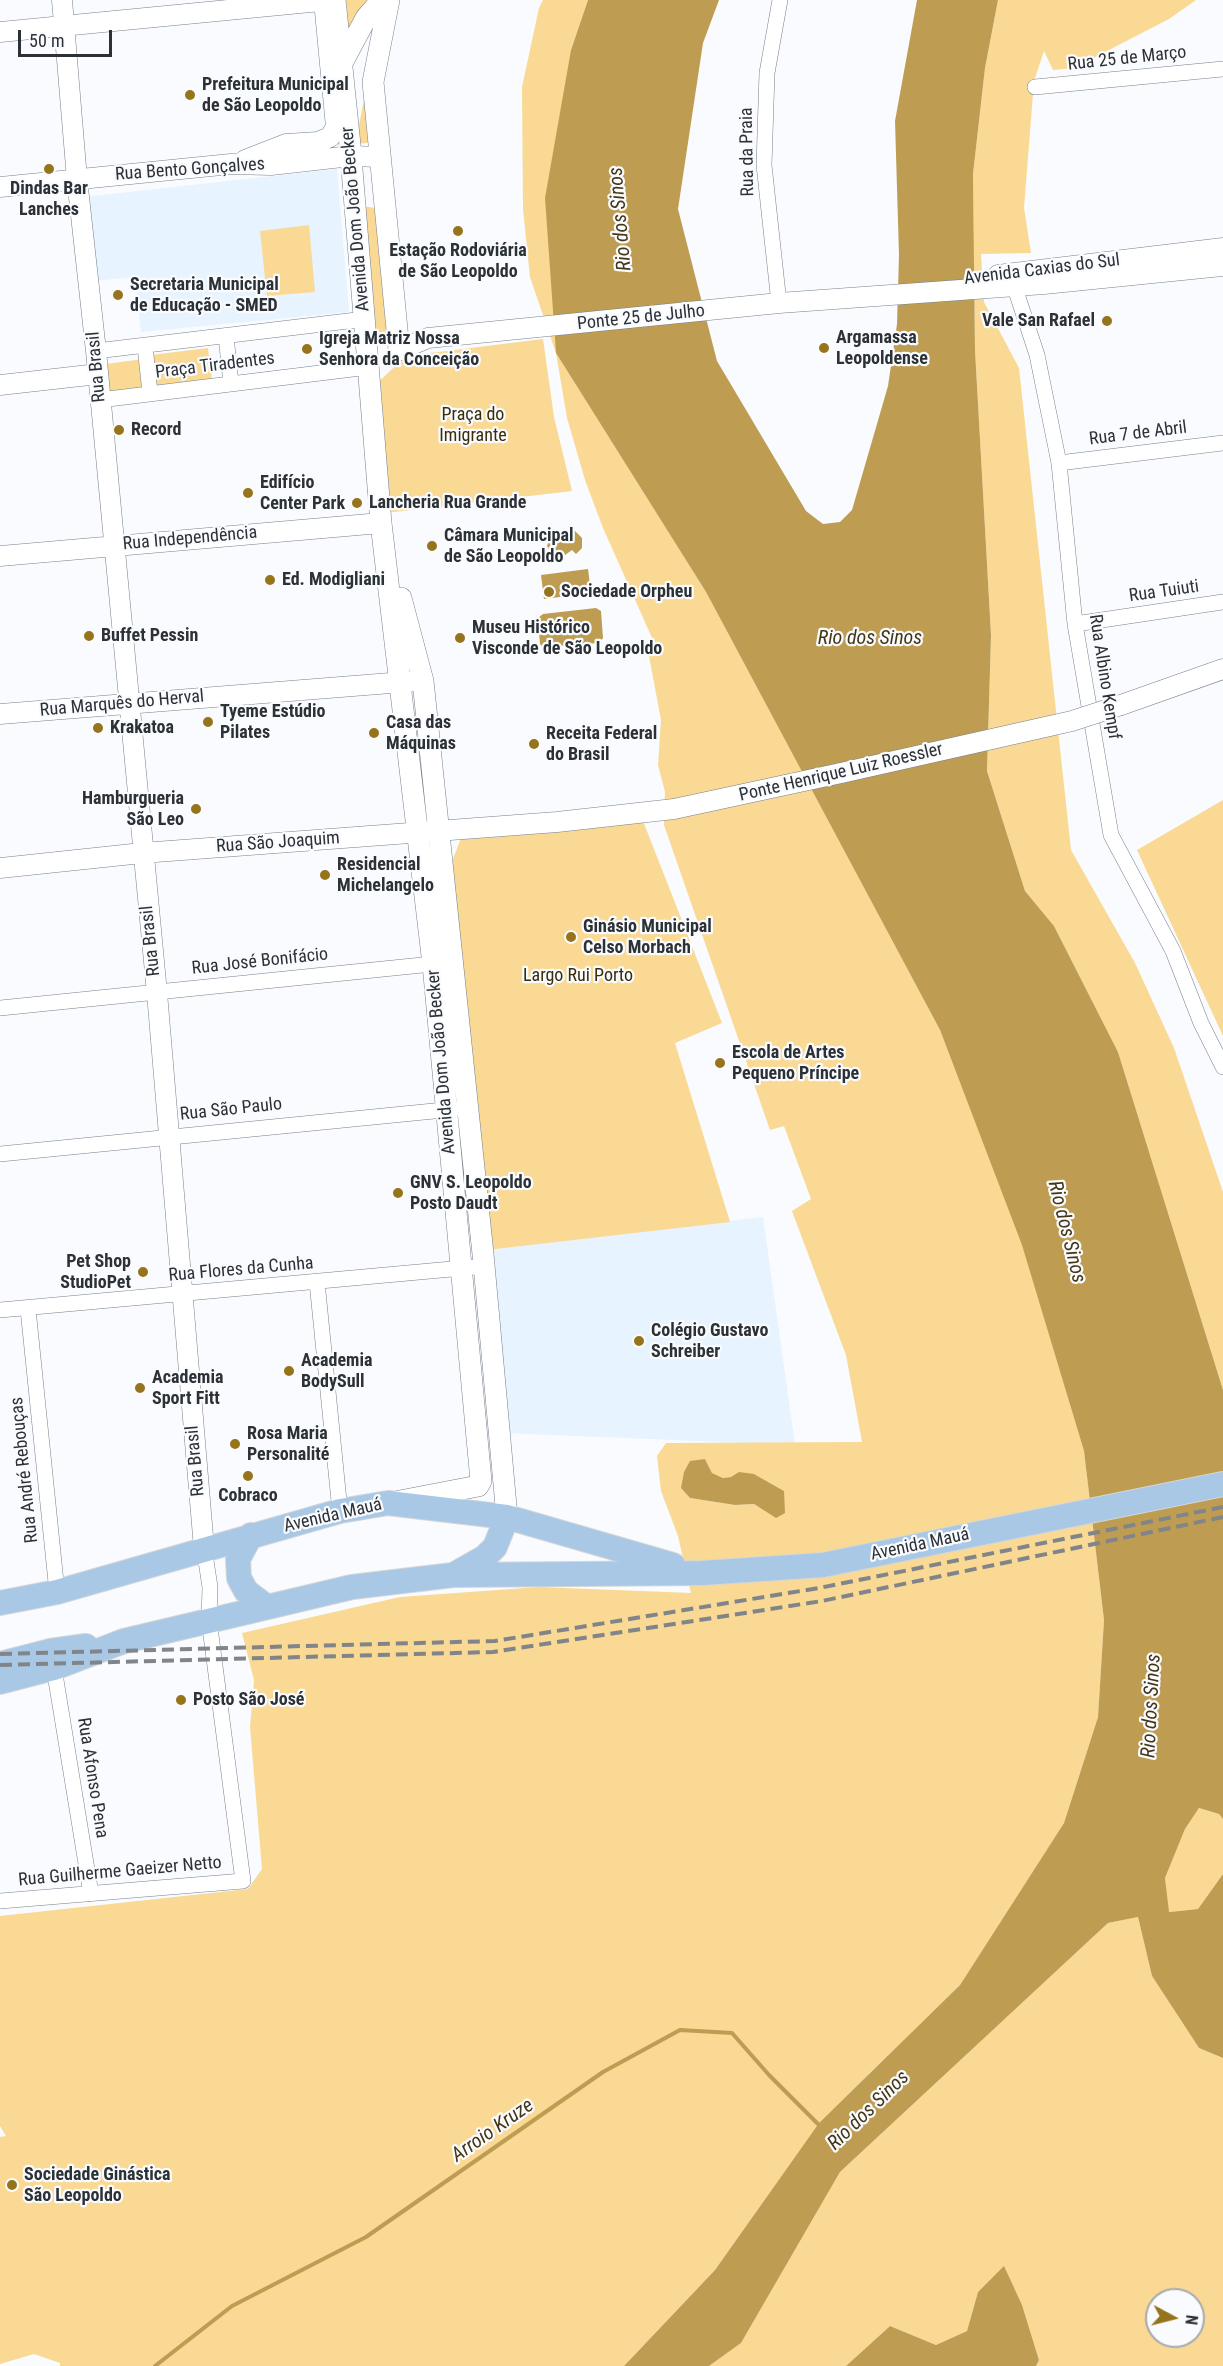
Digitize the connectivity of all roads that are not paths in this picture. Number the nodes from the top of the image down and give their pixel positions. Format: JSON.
{"nodes":[{"id":1,"x":62,"y":0,"type":"edge"},
{"id":2,"x":333,"y":0,"type":"edge"},
{"id":3,"x":400,"y":0,"type":"edge"},
{"id":4,"x":780,"y":0,"type":"edge"},
{"id":5,"x":324,"y":1,"type":"edge"},
{"id":6,"x":382,"y":1,"type":"edge"},
{"id":7,"x":302,"y":3,"type":"junction"},
{"id":8,"x":65,"y":26,"type":"junction"},
{"id":9,"x":327,"y":28,"type":"junction"},
{"id":10,"x":0,"y":32,"type":"edge"},
{"id":11,"x":341,"y":63,"type":"junction"},
{"id":12,"x":1223,"y":69,"type":"edge"},
{"id":13,"x":375,"y":71,"type":"junction"},
{"id":14,"x":1035,"y":87,"type":"dead end"},
{"id":15,"x":332,"y":92,"type":"junction"},
{"id":16,"x":348,"y":130,"type":"junction"},
{"id":17,"x":351,"y":156,"type":"junction"},
{"id":18,"x":380,"y":157,"type":"junction"},
{"id":19,"x":231,"y":164,"type":"junction"},
{"id":20,"x":77,"y":179,"type":"junction"},
{"id":21,"x":382,"y":182,"type":"junction"},
{"id":22,"x":0,"y":187,"type":"edge"},
{"id":23,"x":354,"y":190,"type":"junction"},
{"id":24,"x":1223,"y":248,"type":"edge"},
{"id":25,"x":1223,"y":266,"type":"edge"},
{"id":26,"x":1012,"y":280,"type":"junction"},
{"id":27,"x":779,"y":303,"type":"junction"},
{"id":28,"x":751,"y":306,"type":"joint"},
{"id":29,"x":365,"y":319,"type":"junction"},
{"id":30,"x":396,"y":321,"type":"junction"},
{"id":31,"x":226,"y":336,"type":"junction"},
{"id":32,"x":428,"y":338,"type":"junction"},
{"id":33,"x":144,"y":346,"type":"junction"},
{"id":34,"x":399,"y":350,"type":"junction"},
{"id":35,"x":96,"y":351,"type":"junction"},
{"id":36,"x":369,"y":367,"type":"junction"},
{"id":37,"x":98,"y":374,"type":"junction"},
{"id":38,"x":231,"y":384,"type":"junction"},
{"id":39,"x":0,"y":385,"type":"edge"},
{"id":40,"x":150,"y":393,"type":"junction"},
{"id":41,"x":100,"y":400,"type":"junction"},
{"id":42,"x":1223,"y":443,"type":"edge"},
{"id":43,"x":1059,"y":463,"type":"junction"},
{"id":44,"x":381,"y":523,"type":"junction"},
{"id":45,"x":114,"y":546,"type":"junction"},
{"id":46,"x":384,"y":546,"type":"junction"},
{"id":47,"x":0,"y":556,"type":"edge"},
{"id":48,"x":1223,"y":602,"type":"edge"},
{"id":49,"x":1075,"y":624,"type":"junction"},
{"id":50,"x":1223,"y":669,"type":"edge"},
{"id":51,"x":423,"y":681,"type":"junction"},
{"id":52,"x":400,"y":683,"type":"junction"},
{"id":53,"x":129,"y":704,"type":"junction"},
{"id":54,"x":0,"y":714,"type":"edge"},
{"id":55,"x":557,"y":822,"type":"joint"},
{"id":56,"x":428,"y":832,"type":"junction"},
{"id":57,"x":142,"y":853,"type":"junction"},
{"id":58,"x":0,"y":868,"type":"edge"},
{"id":59,"x":443,"y":963,"type":"junction"},
{"id":60,"x":157,"y":993,"type":"junction"},
{"id":61,"x":0,"y":1008,"type":"edge"},
{"id":62,"x":1223,"y":1067,"type":"edge"},
{"id":63,"x":456,"y":1108,"type":"junction"},
{"id":64,"x":169,"y":1136,"type":"junction"},
{"id":65,"x":0,"y":1154,"type":"edge"},
{"id":66,"x":484,"y":1266,"type":"junction"},
{"id":67,"x":461,"y":1268,"type":"junction"},
{"id":68,"x":317,"y":1282,"type":"junction"},
{"id":69,"x":182,"y":1295,"type":"junction"},
{"id":70,"x":28,"y":1309,"type":"junction"},
{"id":71,"x":0,"y":1310,"type":"edge"},
{"id":72,"x":1223,"y":1484,"type":"edge"},
{"id":73,"x":388,"y":1503,"type":"junction"},
{"id":74,"x":340,"y":1511,"type":"junction"},
{"id":75,"x":507,"y":1517,"type":"junction"},
{"id":76,"x":251,"y":1536,"type":"junction"},
{"id":77,"x":204,"y":1548,"type":"junction"},
{"id":78,"x":702,"y":1573,"type":"junction"},
{"id":79,"x":453,"y":1575,"type":"junction"},
{"id":80,"x":57,"y":1592,"type":"junction"},
{"id":81,"x":0,"y":1603,"type":"edge"},
{"id":82,"x":267,"y":1607,"type":"junction"},
{"id":83,"x":209,"y":1620,"type":"junction"},
{"id":84,"x":124,"y":1641,"type":"junction"},
{"id":85,"x":0,"y":1664,"type":"edge"},
{"id":86,"x":54,"y":1668,"type":"junction"},
{"id":87,"x":0,"y":1682,"type":"edge"},
{"id":88,"x":243,"y":1881,"type":"joint"},
{"id":89,"x":91,"y":1894,"type":"junction"},
{"id":90,"x":0,"y":1901,"type":"edge"}],
"edges":[{"from":1,"to":8,"type":"street","name":"Rua Brasil"},
{"from":2,"to":5,"type":"street"},
{"from":2,"to":11,"type":"main road","name":"Avenida Dom João Becker"},
{"from":3,"to":13,"type":"main road"},
{"from":4,"to":27,"type":"street","name":"Rua da Praia"},
{"from":5,"to":7,"type":"street"},
{"from":5,"to":9,"type":"street"},
{"from":6,"to":11,"type":"main road"},
{"from":6,"to":13,"type":"main road"},
{"from":6,"to":16,"type":"main road"},
{"from":7,"to":8,"type":"street"},
{"from":7,"to":9,"type":"street"},
{"from":8,"to":10,"type":"street"},
{"from":8,"to":20,"type":"street","name":"Rua Brasil"},
{"from":9,"to":15,"type":"street"},
{"from":11,"to":15,"type":"main road"},
{"from":11,"to":16,"type":"main road","name":"Avenida Dom João Becker"},
{"from":12,"to":14,"type":"street","name":"Rua 25 de Março"},
{"from":13,"to":18,"type":"main road","name":"Avenida Dom João Becker"},
{"from":15,"to":19,"type":"street"},
{"from":16,"to":17,"type":"main road","name":"Avenida Dom João Becker"},
{"from":17,"to":18,"type":"street","name":"Rua Bento Gonçalves"},
{"from":17,"to":19,"type":"street","name":"Rua Bento Gonçalves"},
{"from":17,"to":23,"type":"main road","name":"Avenida Dom João Becker"},
{"from":18,"to":21,"type":"main road","name":"Avenida Dom João Becker"},
{"from":19,"to":20,"type":"street","name":"Rua Bento Gonçalves"},
{"from":20,"to":22,"type":"street","name":"Rua Bento Gonçalves"},
{"from":20,"to":35,"type":"street","name":"Rua Brasil"},
{"from":21,"to":23,"type":"main road"},
{"from":21,"to":30,"type":"main road","name":"Avenida Dom João Becker"},
{"from":23,"to":29,"type":"main road","name":"Avenida Dom João Becker"},
{"from":24,"to":26,"type":"street","name":"Avenida Caxias do Sul"},
{"from":25,"to":26,"type":"street","name":"Avenida Caxias do Sul"},
{"from":26,"to":27,"type":"street","name":"Avenida Caxias do Sul"},
{"from":26,"to":43,"type":"street","name":"Rua Albino Kempf"},
{"from":27,"to":28,"type":"street","name":"Avenida Caxias do Sul"},
{"from":28,"to":32,"type":"street","name":"Ponte 25 de Julho"},
{"from":29,"to":31,"type":"street","name":"Praça Tiradentes"},
{"from":29,"to":34,"type":"main road"},
{"from":29,"to":36,"type":"main road","name":"Avenida Dom João Becker"},
{"from":30,"to":32,"type":"street"},
{"from":30,"to":34,"type":"main road","name":"Avenida Dom João Becker"},
{"from":31,"to":33,"type":"street","name":"Praça Tiradentes"},
{"from":31,"to":38,"type":"street"},
{"from":32,"to":34,"type":"street","name":"Ponte 25 de Julho"},
{"from":33,"to":35,"type":"street","name":"Praça Tiradentes"},
{"from":33,"to":40,"type":"street"},
{"from":34,"to":36,"type":"main road"},
{"from":35,"to":37,"type":"street","name":"Rua Brasil"},
{"from":36,"to":38,"type":"street","name":"Praça Tiradentes"},
{"from":36,"to":44,"type":"main road","name":"Avenida Dom João Becker"},
{"from":37,"to":39,"type":"street"},
{"from":37,"to":41,"type":"street","name":"Rua Brasil"},
{"from":38,"to":40,"type":"street","name":"Praça Tiradentes"},
{"from":40,"to":41,"type":"street","name":"Praça Tiradentes"},
{"from":41,"to":45,"type":"street","name":"Rua Brasil"},
{"from":42,"to":43,"type":"street","name":"Rua 7 de Abril"},
{"from":43,"to":49,"type":"street","name":"Rua Albino Kempf"},
{"from":44,"to":45,"type":"street","name":"Rua Independência"},
{"from":44,"to":46,"type":"main road","name":"Avenida Dom João Becker"},
{"from":45,"to":47,"type":"street","name":"Rua Independência"},
{"from":45,"to":53,"type":"street","name":"Rua Brasil"},
{"from":46,"to":51,"type":"main road","name":"Avenida Dom João Becker"},
{"from":46,"to":52,"type":"main road","name":"Avenida Dom João Becker"},
{"from":48,"to":49,"type":"street","name":"Rua Tuiuti"},
{"from":49,"to":62,"type":"street","name":"Rua Albino Kempf"},
{"from":50,"to":55,"type":"street","name":"Ponte Henrique Luiz Roessler","bridge":true},
{"from":51,"to":52,"type":"street","name":"Rua Marquês do Herval"},
{"from":51,"to":56,"type":"main road","name":"Avenida Dom João Becker"},
{"from":52,"to":53,"type":"street","name":"Rua Marquês do Herval"},
{"from":52,"to":56,"type":"main road","name":"Avenida Dom João Becker"},
{"from":53,"to":54,"type":"street","name":"Rua Marquês do Herval"},
{"from":53,"to":57,"type":"street","name":"Rua Brasil"},
{"from":55,"to":56,"type":"street","name":"Rua São Joaquim"},
{"from":56,"to":57,"type":"street","name":"Rua São Joaquim"},
{"from":56,"to":59,"type":"main road","name":"Avenida Dom João Becker"},
{"from":57,"to":58,"type":"street","name":"Rua São Joaquim"},
{"from":57,"to":60,"type":"street","name":"Rua Brasil"},
{"from":59,"to":60,"type":"street","name":"Rua José Bonifácio"},
{"from":59,"to":63,"type":"main road","name":"Avenida Dom João Becker"},
{"from":60,"to":61,"type":"street","name":"Rua José Bonifácio"},
{"from":60,"to":64,"type":"street","name":"Rua Brasil"},
{"from":63,"to":64,"type":"street","name":"Rua São Paulo"},
{"from":63,"to":66,"type":"main road","name":"Avenida Dom João Becker"},
{"from":63,"to":67,"type":"main road","name":"Avenida Dom João Becker"},
{"from":64,"to":65,"type":"street","name":"Rua São Paulo"},
{"from":64,"to":69,"type":"street","name":"Rua Brasil"},
{"from":66,"to":67,"type":"street","name":"Rua Flores da Cunha"},
{"from":66,"to":75,"type":"main road","name":"Avenida Dom João Becker"},
{"from":67,"to":68,"type":"street","name":"Rua Flores da Cunha"},
{"from":67,"to":73,"type":"main road","name":"Avenida Dom João Becker"},
{"from":68,"to":69,"type":"street","name":"Rua Flores da Cunha"},
{"from":68,"to":74,"type":"street"},
{"from":69,"to":70,"type":"street","name":"Rua Flores da Cunha"},
{"from":69,"to":77,"type":"street","name":"Rua Brasil"},
{"from":70,"to":71,"type":"street","name":"Rua Flores da Cunha"},
{"from":70,"to":80,"type":"street","name":"Rua André Rebouças"},
{"from":72,"to":78,"type":"main road","name":"Avenida Mauá"},
{"from":73,"to":74,"type":"main road","name":"Avenida Mauá"},
{"from":73,"to":75,"type":"main road","name":"Avenida Mauá"},
{"from":74,"to":76,"type":"main road","name":"Avenida Mauá"},
{"from":75,"to":78,"type":"main road","name":"Avenida Mauá"},
{"from":75,"to":79,"type":"main road"},
{"from":76,"to":77,"type":"main road","name":"Avenida Mauá"},
{"from":76,"to":82,"type":"main road"},
{"from":77,"to":80,"type":"main road","name":"Avenida Mauá"},
{"from":77,"to":83,"type":"street","name":"Rua Brasil"},
{"from":78,"to":79,"type":"main road","name":"Avenida Mauá"},
{"from":79,"to":82,"type":"main road","name":"Avenida Mauá"},
{"from":80,"to":81,"type":"main road","name":"Avenida Mauá"},
{"from":82,"to":83,"type":"main road","name":"Avenida Mauá"},
{"from":83,"to":84,"type":"main road","name":"Avenida Mauá"},
{"from":83,"to":88,"type":"street","name":"Rua Brasil"},
{"from":84,"to":85,"type":"main road","name":"Avenida Mauá"},
{"from":84,"to":86,"type":"main road","name":"Avenida Mauá"},
{"from":86,"to":87,"type":"main road","name":"Avenida Mauá"},
{"from":86,"to":89,"type":"street","name":"Rua Afonso Pena"},
{"from":88,"to":89,"type":"street","name":"Rua Guilherme Gaeizer Netto"},
{"from":89,"to":90,"type":"street","name":"Rua Guilherme Gaeizer Netto"}]}
